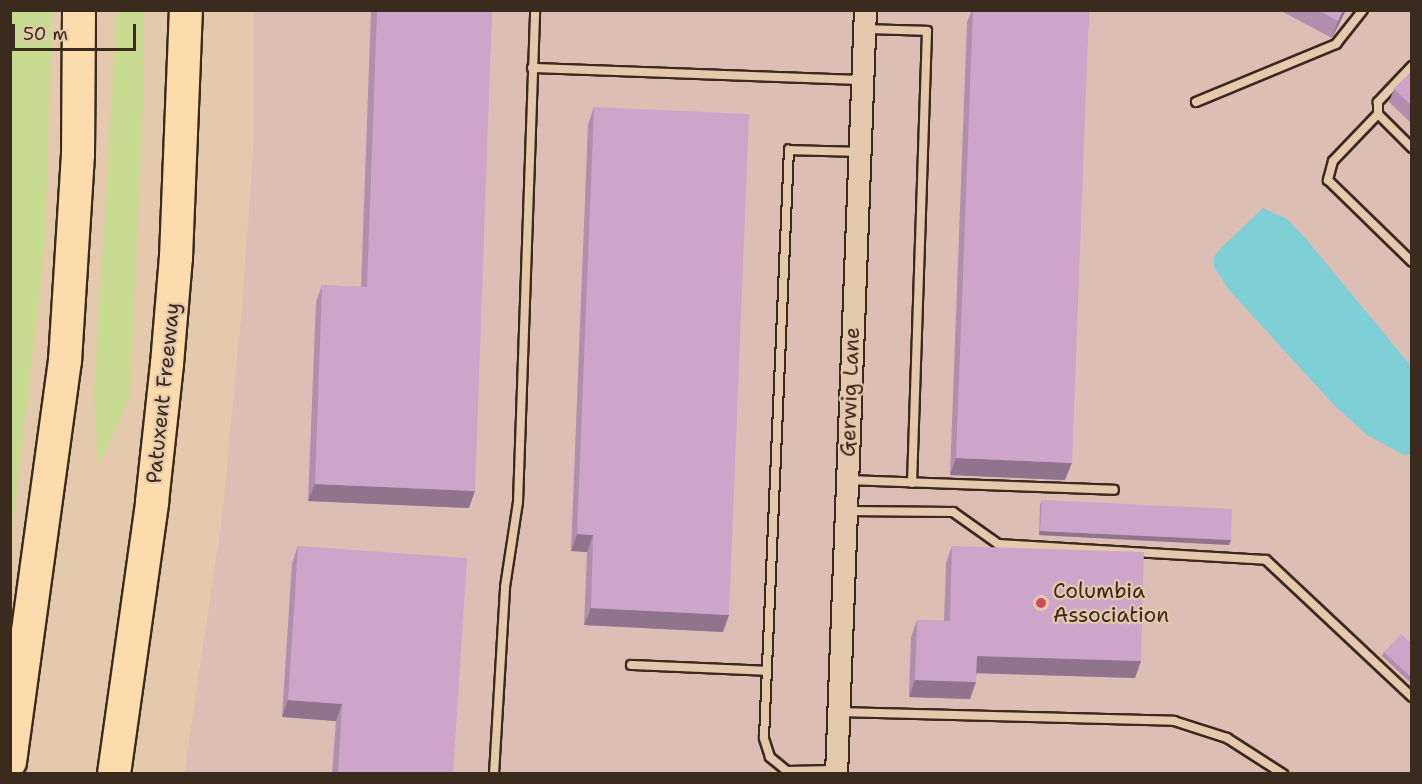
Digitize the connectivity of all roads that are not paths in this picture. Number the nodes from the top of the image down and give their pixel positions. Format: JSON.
{"nodes":[{"id":1,"x":79,"y":10,"type":"edge"},
{"id":2,"x":186,"y":10,"type":"edge"},
{"id":3,"x":535,"y":10,"type":"edge"},
{"id":4,"x":1363,"y":10,"type":"edge"},
{"id":5,"x":865,"y":20,"type":"edge"},
{"id":6,"x":1412,"y":66,"type":"edge"},
{"id":7,"x":532,"y":68,"type":"junction"},
{"id":8,"x":862,"y":80,"type":"junction"},
{"id":9,"x":1196,"y":102,"type":"dead end"},
{"id":10,"x":1378,"y":114,"type":"junction"},
{"id":11,"x":1412,"y":148,"type":"edge"},
{"id":12,"x":859,"y":152,"type":"junction"},
{"id":13,"x":1412,"y":262,"type":"edge"},
{"id":14,"x":847,"y":480,"type":"junction"},
{"id":15,"x":912,"y":483,"type":"junction"},
{"id":16,"x":1114,"y":490,"type":"dead end"},
{"id":17,"x":846,"y":511,"type":"junction"},
{"id":18,"x":631,"y":665,"type":"dead end"},
{"id":19,"x":767,"y":671,"type":"junction"},
{"id":20,"x":1412,"y":697,"type":"edge"},
{"id":21,"x":838,"y":712,"type":"junction"},
{"id":22,"x":10,"y":762,"type":"edge"},
{"id":23,"x":836,"y":772,"type":"edge"},
{"id":24,"x":114,"y":774,"type":"edge"},
{"id":25,"x":494,"y":774,"type":"edge"},
{"id":26,"x":1283,"y":774,"type":"edge"}],
"edges":[{"from":1,"to":22,"type":"highway"},
{"from":2,"to":24,"type":"highway","name":"Patuxent Freeway"},
{"from":3,"to":7,"type":"lane"},
{"from":4,"to":9,"type":"lane"},
{"from":5,"to":8,"type":"street","name":"Gerwig Lane"},
{"from":5,"to":15,"type":"lane"},
{"from":6,"to":10,"type":"lane"},
{"from":7,"to":8,"type":"lane"},
{"from":7,"to":25,"type":"lane"},
{"from":8,"to":12,"type":"street","name":"Gerwig Lane"},
{"from":10,"to":11,"type":"lane"},
{"from":10,"to":13,"type":"lane"},
{"from":12,"to":14,"type":"street","name":"Gerwig Lane"},
{"from":12,"to":19,"type":"lane"},
{"from":14,"to":15,"type":"lane"},
{"from":14,"to":17,"type":"street","name":"Gerwig Lane"},
{"from":15,"to":16,"type":"lane"},
{"from":17,"to":20,"type":"lane"},
{"from":17,"to":21,"type":"street","name":"Gerwig Lane"},
{"from":18,"to":19,"type":"lane"},
{"from":19,"to":23,"type":"lane"},
{"from":21,"to":23,"type":"street","name":"Gerwig Lane"},
{"from":21,"to":26,"type":"lane"}]}
